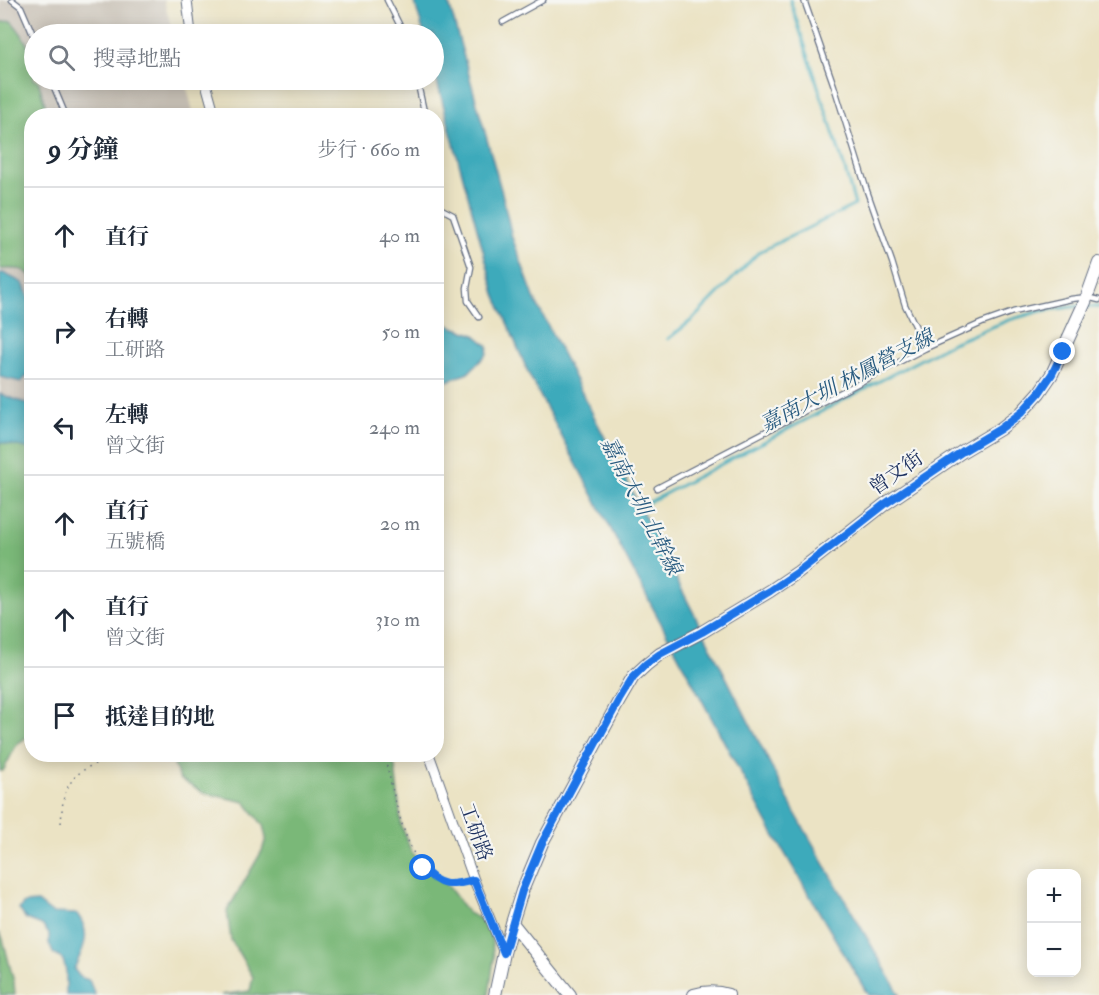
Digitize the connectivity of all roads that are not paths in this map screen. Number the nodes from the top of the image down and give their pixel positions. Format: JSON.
{"nodes":[{"id":1,"x":12,"y":0,"type":"edge"},
{"id":2,"x":188,"y":0,"type":"edge"},
{"id":3,"x":387,"y":0,"type":"edge"},
{"id":4,"x":543,"y":0,"type":"edge"},
{"id":5,"x":804,"y":0,"type":"edge"},
{"id":6,"x":503,"y":22,"type":"dead end"},
{"id":7,"x":29,"y":24,"type":"edge"},
{"id":8,"x":190,"y":24,"type":"edge"},
{"id":9,"x":399,"y":24,"type":"edge"},
{"id":10,"x":55,"y":90,"type":"edge"},
{"id":11,"x":208,"y":90,"type":"edge"},
{"id":12,"x":419,"y":90,"type":"edge"},
{"id":13,"x":63,"y":108,"type":"edge"},
{"id":14,"x":213,"y":108,"type":"edge"},
{"id":15,"x":423,"y":108,"type":"edge"},
{"id":16,"x":444,"y":210,"type":"edge"},
{"id":17,"x":1099,"y":263,"type":"edge"},
{"id":18,"x":1090,"y":299,"type":"edge"},
{"id":19,"x":478,"y":317,"type":"dead end"},
{"id":20,"x":926,"y":348,"type":"junction"},
{"id":21,"x":657,"y":488,"type":"dead end"},
{"id":22,"x":432,"y":762,"type":"edge"},
{"id":23,"x":512,"y":923,"type":"junction"},
{"id":24,"x":504,"y":953,"type":"junction"},
{"id":25,"x":495,"y":995,"type":"edge"},
{"id":26,"x":570,"y":995,"type":"edge"},
{"id":27,"x":694,"y":995,"type":"edge"},
{"id":28,"x":728,"y":995,"type":"edge"}],
"edges":[{"from":1,"to":7,"type":"lane"},
{"from":2,"to":8,"type":"street"},
{"from":3,"to":9,"type":"lane"},
{"from":4,"to":6,"type":"lane"},
{"from":5,"to":20,"type":"lane"},
{"from":10,"to":13,"type":"lane"},
{"from":11,"to":14,"type":"street"},
{"from":12,"to":15,"type":"lane"},
{"from":16,"to":19,"type":"lane"},
{"from":17,"to":18,"type":"main road"},
{"from":18,"to":20,"type":"lane"},
{"from":18,"to":23,"type":"main road","name":"曾文街"},
{"from":20,"to":21,"type":"lane"},
{"from":22,"to":24,"type":"street","name":"工研路"},
{"from":23,"to":24,"type":"main road"},
{"from":23,"to":26,"type":"main road"},
{"from":24,"to":25,"type":"main road"},
{"from":27,"to":28,"type":"main road"}]}
